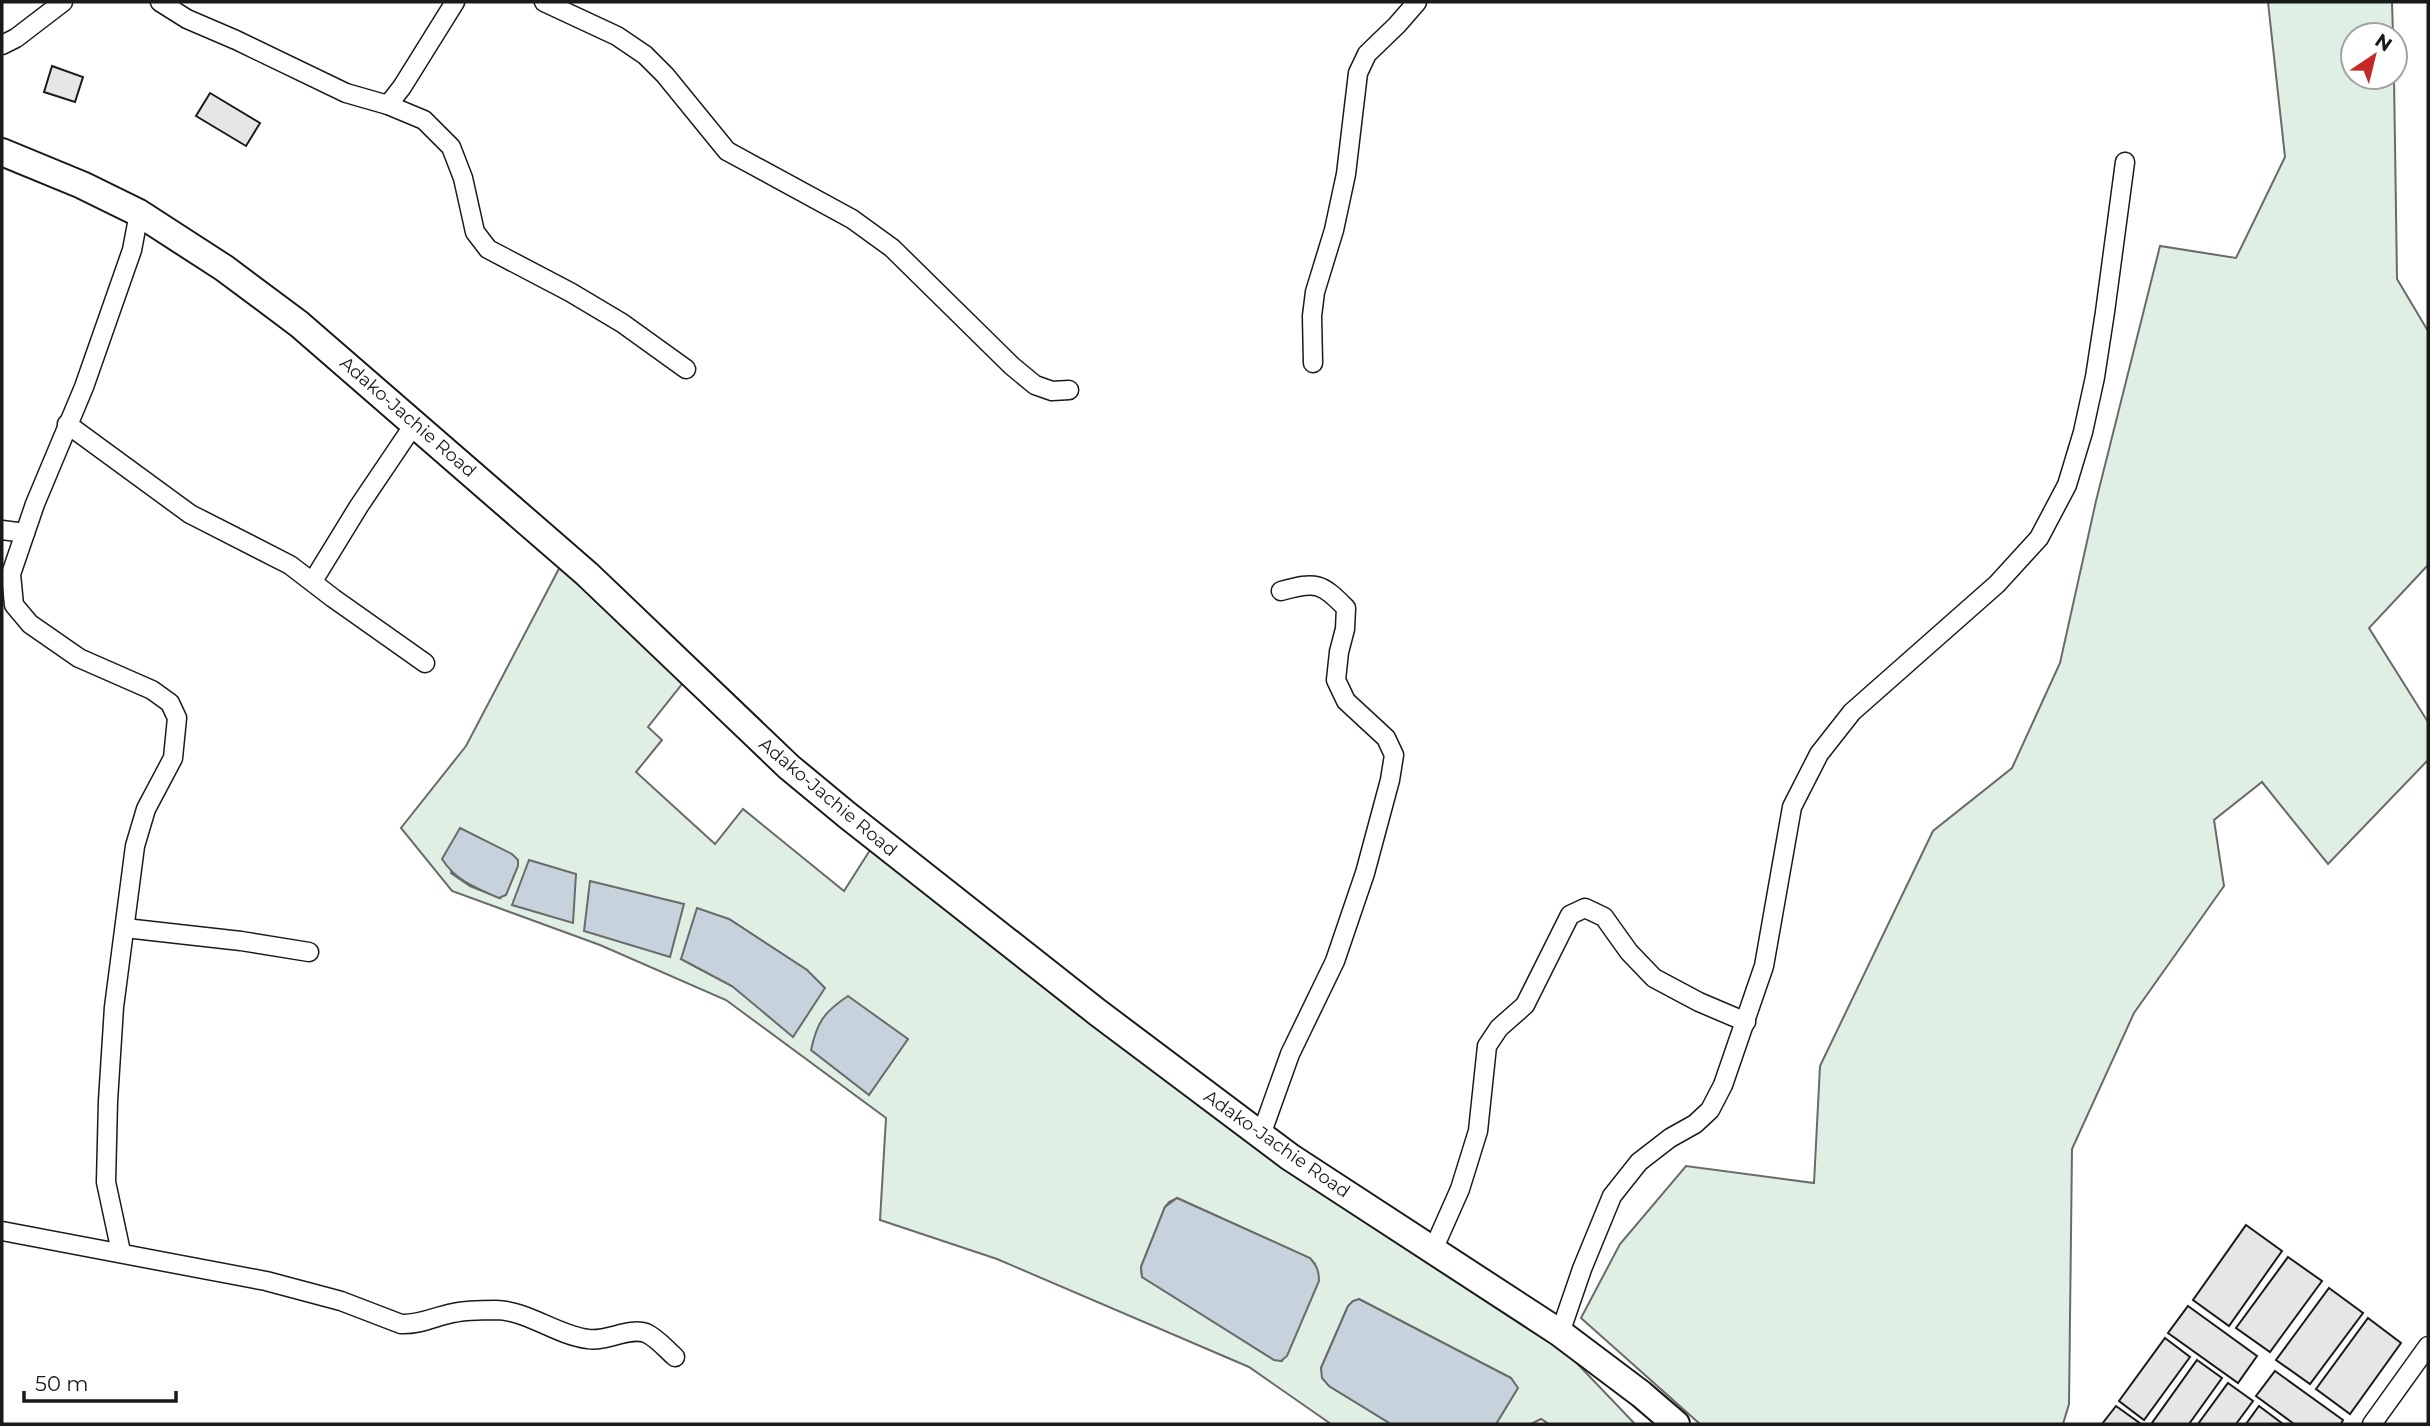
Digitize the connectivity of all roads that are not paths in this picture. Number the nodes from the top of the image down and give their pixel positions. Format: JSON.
{"nodes":[{"id":1,"x":63,"y":2,"type":"edge"},
{"id":2,"x":160,"y":2,"type":"edge"},
{"id":3,"x":455,"y":2,"type":"edge"},
{"id":4,"x":544,"y":2,"type":"edge"},
{"id":5,"x":1417,"y":2,"type":"edge"},
{"id":6,"x":2,"y":45,"type":"edge"},
{"id":7,"x":388,"y":105,"type":"junction"},
{"id":8,"x":2,"y":152,"type":"edge"},
{"id":9,"x":2125,"y":162,"type":"dead end"},
{"id":10,"x":139,"y":214,"type":"junction"},
{"id":11,"x":1313,"y":363,"type":"dead end"},
{"id":12,"x":686,"y":369,"type":"dead end"},
{"id":13,"x":1069,"y":390,"type":"dead end"},
{"id":14,"x":415,"y":423,"type":"junction"},
{"id":15,"x":67,"y":424,"type":"junction"},
{"id":16,"x":2,"y":530,"type":"edge"},
{"id":17,"x":25,"y":533,"type":"junction"},
{"id":18,"x":313,"y":581,"type":"junction"},
{"id":19,"x":1281,"y":591,"type":"dead end"},
{"id":20,"x":425,"y":663,"type":"dead end"},
{"id":21,"x":125,"y":928,"type":"junction"},
{"id":22,"x":309,"y":952,"type":"dead end"},
{"id":23,"x":1746,"y":1021,"type":"junction"},
{"id":24,"x":1261,"y":1135,"type":"junction"},
{"id":25,"x":2,"y":1231,"type":"edge"},
{"id":26,"x":1433,"y":1250,"type":"junction"},
{"id":27,"x":121,"y":1252,"type":"junction"},
{"id":28,"x":1560,"y":1334,"type":"junction"},
{"id":29,"x":2428,"y":1346,"type":"edge"},
{"id":30,"x":675,"y":1357,"type":"dead end"},
{"id":31,"x":1676,"y":1424,"type":"edge"},
{"id":32,"x":2372,"y":1424,"type":"edge"}],
"edges":[{"from":1,"to":6,"type":"street"},
{"from":2,"to":7,"type":"street"},
{"from":3,"to":7,"type":"street"},
{"from":4,"to":13,"type":"street"},
{"from":5,"to":11,"type":"street"},
{"from":7,"to":12,"type":"street"},
{"from":8,"to":10,"type":"street","name":"Adako-Jachie Road"},
{"from":9,"to":23,"type":"street"},
{"from":10,"to":14,"type":"street","name":"Adako-Jachie Road"},
{"from":10,"to":15,"type":"street"},
{"from":14,"to":18,"type":"street"},
{"from":14,"to":24,"type":"street","name":"Adako-Jachie Road"},
{"from":15,"to":17,"type":"street"},
{"from":15,"to":18,"type":"street"},
{"from":16,"to":17,"type":"street"},
{"from":17,"to":21,"type":"street"},
{"from":18,"to":20,"type":"street"},
{"from":19,"to":24,"type":"street"},
{"from":21,"to":22,"type":"street"},
{"from":21,"to":27,"type":"street"},
{"from":23,"to":26,"type":"street"},
{"from":23,"to":28,"type":"street"},
{"from":24,"to":26,"type":"street","name":"Adako-Jachie Road"},
{"from":25,"to":27,"type":"street"},
{"from":26,"to":28,"type":"street","name":"Adako-Jachie Road"},
{"from":27,"to":30,"type":"street"},
{"from":28,"to":31,"type":"street","name":"Adako-Jachie Road"},
{"from":29,"to":32,"type":"street"}]}
